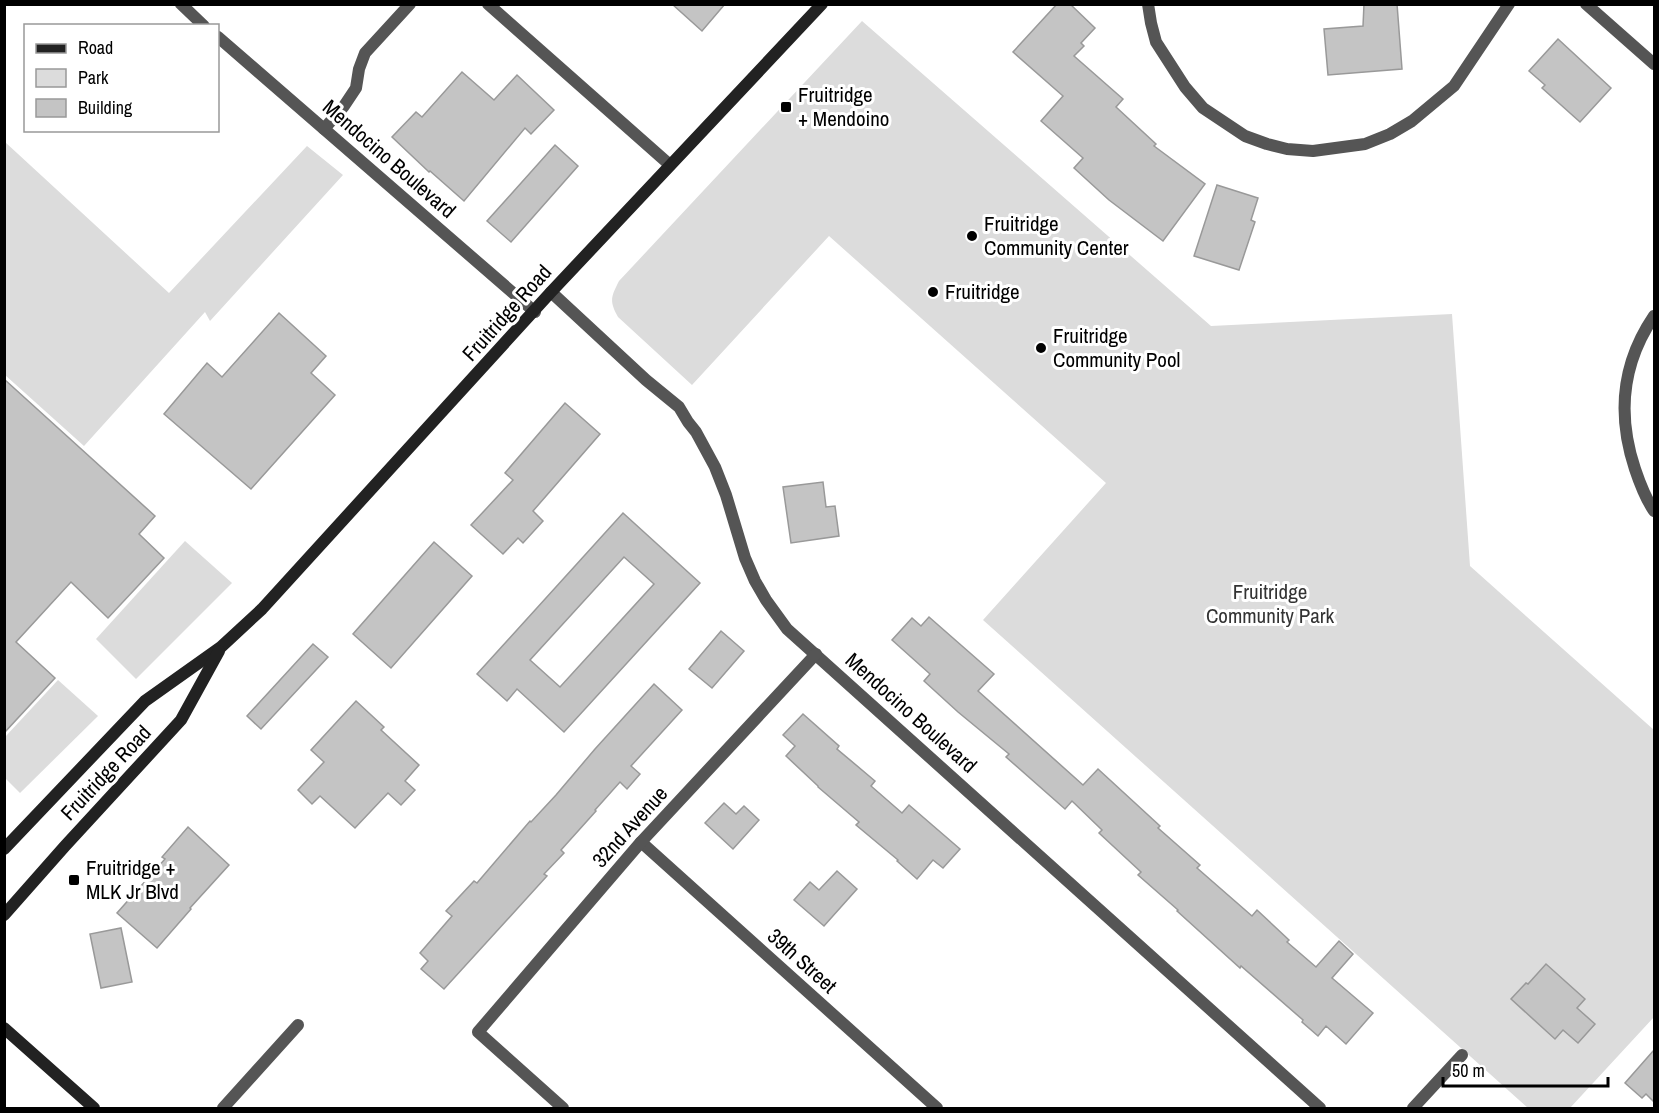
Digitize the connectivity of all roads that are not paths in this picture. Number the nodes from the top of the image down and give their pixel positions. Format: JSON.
{"nodes":[{"id":1,"x":181,"y":4,"type":"edge"},
{"id":2,"x":410,"y":4,"type":"edge"},
{"id":3,"x":488,"y":4,"type":"edge"},
{"id":4,"x":822,"y":4,"type":"edge"},
{"id":5,"x":1148,"y":4,"type":"edge"},
{"id":6,"x":1509,"y":4,"type":"edge"},
{"id":7,"x":1586,"y":4,"type":"edge"},
{"id":8,"x":202,"y":24,"type":"edge"},
{"id":9,"x":219,"y":38,"type":"edge"},
{"id":10,"x":1654,"y":64,"type":"edge"},
{"id":11,"x":324,"y":129,"type":"junction"},
{"id":12,"x":670,"y":165,"type":"junction"},
{"id":13,"x":551,"y":292,"type":"junction"},
{"id":14,"x":535,"y":312,"type":"junction"},
{"id":15,"x":1654,"y":316,"type":"edge"},
{"id":16,"x":1654,"y":511,"type":"edge"},
{"id":17,"x":221,"y":647,"type":"junction"},
{"id":18,"x":816,"y":654,"type":"junction"},
{"id":19,"x":641,"y":842,"type":"junction"},
{"id":20,"x":4,"y":849,"type":"edge"},
{"id":21,"x":4,"y":915,"type":"edge"},
{"id":22,"x":298,"y":1026,"type":"dead end"},
{"id":23,"x":4,"y":1029,"type":"edge"},
{"id":24,"x":1462,"y":1055,"type":"dead end"},
{"id":25,"x":94,"y":1108,"type":"edge"},
{"id":26,"x":223,"y":1108,"type":"edge"},
{"id":27,"x":563,"y":1108,"type":"edge"},
{"id":28,"x":937,"y":1108,"type":"edge"},
{"id":29,"x":1320,"y":1108,"type":"edge"},
{"id":30,"x":1413,"y":1108,"type":"edge"}],
"edges":[{"from":1,"to":8,"type":"street"},
{"from":2,"to":11,"type":"street"},
{"from":3,"to":12,"type":"street"},
{"from":4,"to":12,"type":"main road","name":"Fruitridge Road"},
{"from":5,"to":6,"type":"street"},
{"from":7,"to":10,"type":"street"},
{"from":9,"to":11,"type":"street","name":"Mendocino Boulevard"},
{"from":11,"to":14,"type":"street","name":"Mendocino Boulevard"},
{"from":12,"to":13,"type":"main road","name":"Fruitridge Road"},
{"from":13,"to":14,"type":"main road","name":"Fruitridge Road"},
{"from":13,"to":18,"type":"street","name":"Mendocino Boulevard"},
{"from":14,"to":17,"type":"main road","name":"Fruitridge Road"},
{"from":15,"to":16,"type":"street"},
{"from":17,"to":20,"type":"main road","name":"Fruitridge Road"},
{"from":17,"to":21,"type":"main road","name":"Fruitridge Road"},
{"from":18,"to":19,"type":"street","name":"32nd Avenue"},
{"from":18,"to":29,"type":"street","name":"Mendocino Boulevard"},
{"from":19,"to":27,"type":"street","name":"32nd Avenue"},
{"from":19,"to":28,"type":"street","name":"39th Street"},
{"from":22,"to":26,"type":"street"},
{"from":23,"to":25,"type":"main road"},
{"from":24,"to":30,"type":"street"}]}
